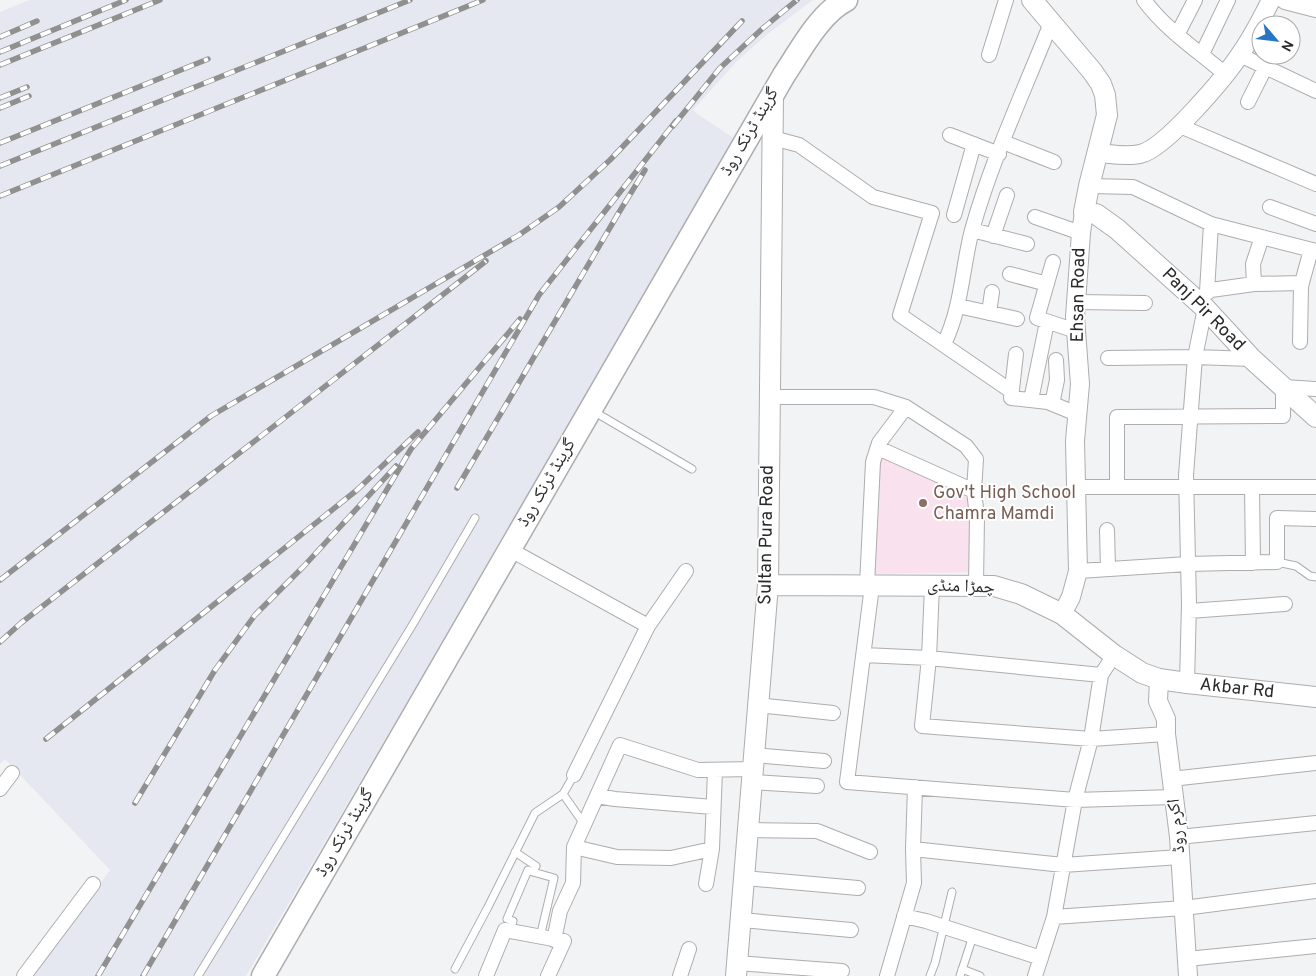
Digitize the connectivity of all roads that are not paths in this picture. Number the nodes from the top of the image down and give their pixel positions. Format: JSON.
{"nodes":[{"id":1,"x":846,"y":0,"type":"edge"},
{"id":2,"x":1006,"y":0,"type":"edge"},
{"id":3,"x":1032,"y":0,"type":"edge"},
{"id":4,"x":1144,"y":0,"type":"edge"},
{"id":5,"x":1195,"y":0,"type":"edge"},
{"id":6,"x":1228,"y":0,"type":"edge"},
{"id":7,"x":1271,"y":0,"type":"edge"},
{"id":8,"x":1285,"y":0,"type":"edge"},
{"id":9,"x":1315,"y":5,"type":"edge"},
{"id":10,"x":1051,"y":23,"type":"junction"},
{"id":11,"x":1177,"y":35,"type":"junction"},
{"id":12,"x":1202,"y":54,"type":"junction"},
{"id":13,"x":989,"y":55,"type":"dead end"},
{"id":14,"x":1240,"y":55,"type":"junction"},
{"id":15,"x":1265,"y":68,"type":"junction"},
{"id":16,"x":1225,"y":74,"type":"junction"},
{"id":17,"x":1316,"y":91,"type":"edge"},
{"id":18,"x":773,"y":94,"type":"junction"},
{"id":19,"x":1248,"y":102,"type":"dead end"},
{"id":20,"x":1180,"y":126,"type":"junction"},
{"id":21,"x":950,"y":134,"type":"dead end"},
{"id":22,"x":772,"y":138,"type":"junction"},
{"id":23,"x":974,"y":144,"type":"junction"},
{"id":24,"x":1001,"y":148,"type":"junction"},
{"id":25,"x":1098,"y":153,"type":"junction"},
{"id":26,"x":1054,"y":162,"type":"dead end"},
{"id":27,"x":1316,"y":184,"type":"edge"},
{"id":28,"x":1089,"y":186,"type":"junction"},
{"id":29,"x":1007,"y":196,"type":"dead end"},
{"id":30,"x":1270,"y":207,"type":"dead end"},
{"id":31,"x":1084,"y":212,"type":"junction"},
{"id":32,"x":954,"y":215,"type":"dead end"},
{"id":33,"x":1035,"y":217,"type":"dead end"},
{"id":34,"x":1211,"y":224,"type":"junction"},
{"id":35,"x":1316,"y":224,"type":"edge"},
{"id":36,"x":972,"y":230,"type":"junction"},
{"id":37,"x":1081,"y":233,"type":"junction"},
{"id":38,"x":993,"y":236,"type":"junction"},
{"id":39,"x":1262,"y":237,"type":"junction"},
{"id":40,"x":1027,"y":244,"type":"dead end"},
{"id":41,"x":1313,"y":250,"type":"edge"},
{"id":42,"x":1053,"y":262,"type":"dead end"},
{"id":43,"x":1010,"y":274,"type":"dead end"},
{"id":44,"x":1302,"y":283,"type":"junction"},
{"id":45,"x":1047,"y":284,"type":"junction"},
{"id":46,"x":1254,"y":284,"type":"junction"},
{"id":47,"x":992,"y":292,"type":"dead end"},
{"id":48,"x":1203,"y":300,"type":"junction"},
{"id":49,"x":1077,"y":302,"type":"junction"},
{"id":50,"x":1145,"y":304,"type":"dead end"},
{"id":51,"x":958,"y":306,"type":"junction"},
{"id":52,"x":989,"y":313,"type":"junction"},
{"id":53,"x":1017,"y":319,"type":"dead end"},
{"id":54,"x":1047,"y":322,"type":"junction"},
{"id":55,"x":1076,"y":331,"type":"junction"},
{"id":56,"x":1300,"y":342,"type":"dead end"},
{"id":57,"x":944,"y":344,"type":"junction"},
{"id":58,"x":1016,"y":354,"type":"dead end"},
{"id":59,"x":1194,"y":357,"type":"junction"},
{"id":60,"x":1108,"y":358,"type":"dead end"},
{"id":61,"x":1252,"y":358,"type":"junction"},
{"id":62,"x":1056,"y":360,"type":"dead end"},
{"id":63,"x":1283,"y":387,"type":"junction"},
{"id":64,"x":1316,"y":389,"type":"edge"},
{"id":65,"x":1012,"y":390,"type":"junction"},
{"id":66,"x":770,"y":397,"type":"junction"},
{"id":67,"x":1031,"y":400,"type":"junction"},
{"id":68,"x":1052,"y":404,"type":"junction"},
{"id":69,"x":906,"y":407,"type":"junction"},
{"id":70,"x":590,"y":409,"type":"junction"},
{"id":71,"x":1078,"y":414,"type":"junction"},
{"id":72,"x":1190,"y":417,"type":"junction"},
{"id":73,"x":1316,"y":417,"type":"edge"},
{"id":74,"x":878,"y":448,"type":"junction"},
{"id":75,"x":692,"y":468,"type":"dead end"},
{"id":76,"x":1076,"y":487,"type":"junction"},
{"id":77,"x":1117,"y":487,"type":"junction"},
{"id":78,"x":1186,"y":487,"type":"junction"},
{"id":79,"x":1252,"y":487,"type":"junction"},
{"id":80,"x":1316,"y":487,"type":"edge"},
{"id":81,"x":974,"y":491,"type":"junction"},
{"id":82,"x":475,"y":518,"type":"dead end"},
{"id":83,"x":1316,"y":519,"type":"edge"},
{"id":84,"x":1107,"y":530,"type":"dead end"},
{"id":85,"x":509,"y":549,"type":"junction"},
{"id":86,"x":1277,"y":562,"type":"junction"},
{"id":87,"x":1253,"y":563,"type":"junction"},
{"id":88,"x":1188,"y":564,"type":"junction"},
{"id":89,"x":1108,"y":569,"type":"junction"},
{"id":90,"x":686,"y":571,"type":"dead end"},
{"id":91,"x":1078,"y":571,"type":"junction"},
{"id":92,"x":1316,"y":577,"type":"edge"},
{"id":93,"x":768,"y":585,"type":"junction"},
{"id":94,"x":869,"y":585,"type":"junction"},
{"id":95,"x":932,"y":586,"type":"junction"},
{"id":96,"x":976,"y":586,"type":"junction"},
{"id":97,"x":1285,"y":604,"type":"dead end"},
{"id":98,"x":1189,"y":611,"type":"junction"},
{"id":99,"x":1062,"y":614,"type":"junction"},
{"id":100,"x":648,"y":626,"type":"junction"},
{"id":101,"x":864,"y":655,"type":"junction"},
{"id":102,"x":1114,"y":655,"type":"junction"},
{"id":103,"x":929,"y":658,"type":"junction"},
{"id":104,"x":1101,"y":675,"type":"junction"},
{"id":105,"x":1158,"y":679,"type":"junction"},
{"id":106,"x":1187,"y":683,"type":"junction"},
{"id":107,"x":1316,"y":697,"type":"edge"},
{"id":108,"x":758,"y":705,"type":"junction"},
{"id":109,"x":833,"y":713,"type":"dead end"},
{"id":110,"x":1166,"y":734,"type":"junction"},
{"id":111,"x":1091,"y":739,"type":"junction"},
{"id":112,"x":824,"y":761,"type":"dead end"},
{"id":113,"x":1316,"y":764,"type":"edge"},
{"id":114,"x":753,"y":768,"type":"junction"},
{"id":115,"x":715,"y":770,"type":"junction"},
{"id":116,"x":12,"y":773,"type":"dead end"},
{"id":117,"x":574,"y":775,"type":"joint"},
{"id":118,"x":1172,"y":779,"type":"junction"},
{"id":119,"x":817,"y":786,"type":"dead end"},
{"id":120,"x":915,"y":787,"type":"junction"},
{"id":121,"x":0,"y":789,"type":"edge"},
{"id":122,"x":563,"y":794,"type":"junction"},
{"id":123,"x":597,"y":796,"type":"junction"},
{"id":124,"x":1174,"y":797,"type":"junction"},
{"id":125,"x":1075,"y":800,"type":"junction"},
{"id":126,"x":713,"y":807,"type":"junction"},
{"id":127,"x":1316,"y":823,"type":"edge"},
{"id":128,"x":584,"y":824,"type":"junction"},
{"id":129,"x":748,"y":830,"type":"junction"},
{"id":130,"x":1179,"y":837,"type":"junction"},
{"id":131,"x":574,"y":847,"type":"junction"},
{"id":132,"x":712,"y":849,"type":"junction"},
{"id":133,"x":912,"y":849,"type":"junction"},
{"id":134,"x":515,"y":852,"type":"junction"},
{"id":135,"x":870,"y":852,"type":"dead end"},
{"id":136,"x":1180,"y":857,"type":"junction"},
{"id":137,"x":1063,"y":866,"type":"junction"},
{"id":138,"x":533,"y":872,"type":"junction"},
{"id":139,"x":744,"y":878,"type":"junction"},
{"id":140,"x":93,"y":884,"type":"dead end"},
{"id":141,"x":706,"y":884,"type":"dead end"},
{"id":142,"x":858,"y":888,"type":"dead end"},
{"id":143,"x":1316,"y":891,"type":"edge"},
{"id":144,"x":952,"y":892,"type":"dead end"},
{"id":145,"x":1184,"y":908,"type":"junction"},
{"id":146,"x":904,"y":916,"type":"junction"},
{"id":147,"x":1054,"y":917,"type":"junction"},
{"id":148,"x":741,"y":920,"type":"junction"},
{"id":149,"x":944,"y":927,"type":"junction"},
{"id":150,"x":850,"y":930,"type":"dead end"},
{"id":151,"x":510,"y":931,"type":"junction"},
{"id":152,"x":973,"y":936,"type":"junction"},
{"id":153,"x":540,"y":937,"type":"junction"},
{"id":154,"x":554,"y":940,"type":"junction"},
{"id":155,"x":1316,"y":946,"type":"edge"},
{"id":156,"x":689,"y":949,"type":"dead end"},
{"id":157,"x":1041,"y":958,"type":"junction"},
{"id":158,"x":1187,"y":968,"type":"edge"},
{"id":159,"x":455,"y":969,"type":"dead end"},
{"id":160,"x":737,"y":970,"type":"edge"},
{"id":161,"x":842,"y":971,"type":"dead end"},
{"id":162,"x":961,"y":972,"type":"edge"},
{"id":163,"x":24,"y":976,"type":"edge"},
{"id":164,"x":198,"y":976,"type":"edge"},
{"id":165,"x":263,"y":976,"type":"edge"},
{"id":166,"x":486,"y":976,"type":"edge"},
{"id":167,"x":548,"y":976,"type":"edge"},
{"id":168,"x":680,"y":976,"type":"edge"},
{"id":169,"x":887,"y":976,"type":"edge"},
{"id":170,"x":930,"y":976,"type":"edge"},
{"id":171,"x":980,"y":976,"type":"edge"},
{"id":172,"x":1035,"y":976,"type":"edge"}],
"edges":[{"from":1,"to":18,"type":"main road","name":"گرینڈ ٹرنک روڈ"},
{"from":2,"to":13,"type":"street"},
{"from":3,"to":10,"type":"main road","name":"Ehsan Road"},
{"from":4,"to":11,"type":"street"},
{"from":5,"to":11,"type":"street"},
{"from":6,"to":12,"type":"street"},
{"from":7,"to":14,"type":"street"},
{"from":8,"to":9,"type":"street"},
{"from":10,"to":24,"type":"street"},
{"from":10,"to":25,"type":"main road","name":"Ehsan Road"},
{"from":11,"to":12,"type":"street"},
{"from":12,"to":16,"type":"street"},
{"from":14,"to":15,"type":"street"},
{"from":14,"to":16,"type":"street"},
{"from":15,"to":17,"type":"street"},
{"from":15,"to":19,"type":"street"},
{"from":16,"to":20,"type":"street"},
{"from":18,"to":22,"type":"main road","name":"Sultan Pura Road"},
{"from":18,"to":70,"type":"main road","name":"گرینڈ ٹرنک روڈ"},
{"from":20,"to":25,"type":"street"},
{"from":20,"to":27,"type":"street"},
{"from":21,"to":23,"type":"street"},
{"from":22,"to":57,"type":"street"},
{"from":22,"to":66,"type":"main road","name":"Sultan Pura Road"},
{"from":23,"to":24,"type":"street"},
{"from":23,"to":32,"type":"street"},
{"from":24,"to":26,"type":"street"},
{"from":24,"to":36,"type":"street"},
{"from":25,"to":28,"type":"main road","name":"Ehsan Road"},
{"from":28,"to":31,"type":"main road","name":"Ehsan Road"},
{"from":28,"to":34,"type":"street"},
{"from":29,"to":38,"type":"street"},
{"from":30,"to":35,"type":"street"},
{"from":31,"to":37,"type":"street","name":"Ehsan Road"},
{"from":31,"to":48,"type":"main road","name":"Panj Pir Road"},
{"from":33,"to":37,"type":"street"},
{"from":34,"to":39,"type":"street"},
{"from":34,"to":48,"type":"street"},
{"from":36,"to":38,"type":"street"},
{"from":36,"to":51,"type":"street"},
{"from":37,"to":49,"type":"street","name":"Ehsan Road"},
{"from":38,"to":40,"type":"street"},
{"from":39,"to":41,"type":"street"},
{"from":39,"to":46,"type":"street"},
{"from":41,"to":44,"type":"street"},
{"from":42,"to":45,"type":"street"},
{"from":43,"to":45,"type":"street"},
{"from":44,"to":46,"type":"street"},
{"from":44,"to":56,"type":"street"},
{"from":45,"to":54,"type":"street"},
{"from":46,"to":48,"type":"street"},
{"from":47,"to":52,"type":"street"},
{"from":48,"to":59,"type":"street"},
{"from":48,"to":61,"type":"main road","name":"Panj Pir Road"},
{"from":49,"to":50,"type":"street"},
{"from":49,"to":55,"type":"street","name":"Ehsan Road"},
{"from":51,"to":52,"type":"street"},
{"from":51,"to":57,"type":"street"},
{"from":52,"to":53,"type":"street"},
{"from":54,"to":55,"type":"street"},
{"from":54,"to":67,"type":"street"},
{"from":55,"to":71,"type":"street","name":"Ehsan Road"},
{"from":57,"to":65,"type":"street"},
{"from":58,"to":65,"type":"street"},
{"from":59,"to":60,"type":"street"},
{"from":59,"to":61,"type":"street"},
{"from":59,"to":72,"type":"street"},
{"from":61,"to":63,"type":"main road","name":"Panj Pir Road"},
{"from":62,"to":68,"type":"street"},
{"from":63,"to":64,"type":"street"},
{"from":63,"to":72,"type":"street"},
{"from":63,"to":73,"type":"main road","name":"Panj Pir Road"},
{"from":65,"to":67,"type":"street"},
{"from":66,"to":69,"type":"street"},
{"from":66,"to":93,"type":"main road","name":"Sultan Pura Road"},
{"from":67,"to":68,"type":"street"},
{"from":68,"to":71,"type":"street"},
{"from":69,"to":74,"type":"street"},
{"from":69,"to":81,"type":"street"},
{"from":70,"to":75,"type":"lane"},
{"from":70,"to":85,"type":"main road","name":"گرینڈ ٹرنک روڈ"},
{"from":71,"to":76,"type":"street","name":"Ehsan Road"},
{"from":72,"to":77,"type":"street"},
{"from":72,"to":78,"type":"street"},
{"from":74,"to":81,"type":"street"},
{"from":74,"to":94,"type":"street"},
{"from":76,"to":77,"type":"street"},
{"from":76,"to":91,"type":"street","name":"Ehsan Road"},
{"from":77,"to":78,"type":"street"},
{"from":78,"to":79,"type":"street"},
{"from":78,"to":88,"type":"street"},
{"from":79,"to":80,"type":"street"},
{"from":79,"to":87,"type":"street"},
{"from":81,"to":96,"type":"street"},
{"from":82,"to":164,"type":"lane"},
{"from":83,"to":86,"type":"street"},
{"from":84,"to":89,"type":"street"},
{"from":85,"to":100,"type":"street"},
{"from":85,"to":165,"type":"main road","name":"گرینڈ ٹرنک روڈ"},
{"from":86,"to":87,"type":"street"},
{"from":86,"to":92,"type":"lane"},
{"from":87,"to":88,"type":"street"},
{"from":88,"to":89,"type":"street"},
{"from":88,"to":98,"type":"street"},
{"from":89,"to":91,"type":"street"},
{"from":90,"to":100,"type":"street"},
{"from":91,"to":99,"type":"street","name":"Ehsan Road"},
{"from":93,"to":94,"type":"main road","name":"چمڑا منڈی"},
{"from":93,"to":108,"type":"main road","name":"Sultan Pura Road"},
{"from":94,"to":95,"type":"main road","name":"چمڑا منڈی"},
{"from":94,"to":101,"type":"street"},
{"from":95,"to":96,"type":"main road","name":"چمڑا منڈی"},
{"from":95,"to":103,"type":"street"},
{"from":96,"to":99,"type":"main road","name":"چمڑا منڈی"},
{"from":97,"to":98,"type":"street"},
{"from":98,"to":106,"type":"street"},
{"from":99,"to":102,"type":"main road","name":"چمڑا منڈی"},
{"from":100,"to":117,"type":"street"},
{"from":101,"to":103,"type":"street"},
{"from":101,"to":120,"type":"street"},
{"from":102,"to":104,"type":"street"},
{"from":102,"to":105,"type":"main road","name":"چمڑا منڈی"},
{"from":103,"to":104,"type":"street"},
{"from":103,"to":111,"type":"street"},
{"from":104,"to":111,"type":"street"},
{"from":105,"to":106,"type":"main road","name":"Akbar Rd"},
{"from":105,"to":110,"type":"street","name":"اکرم روڈ"},
{"from":106,"to":107,"type":"main road","name":"Akbar Rd"},
{"from":108,"to":109,"type":"street"},
{"from":108,"to":114,"type":"main road","name":"Sultan Pura Road"},
{"from":110,"to":111,"type":"street"},
{"from":110,"to":118,"type":"street","name":"اکرم روڈ"},
{"from":111,"to":125,"type":"street"},
{"from":112,"to":114,"type":"street"},
{"from":113,"to":118,"type":"street"},
{"from":114,"to":115,"type":"street"},
{"from":114,"to":119,"type":"street"},
{"from":114,"to":129,"type":"main road","name":"Sultan Pura Road"},
{"from":115,"to":123,"type":"street"},
{"from":115,"to":126,"type":"street"},
{"from":116,"to":121,"type":"street"},
{"from":117,"to":122,"type":"lane"},
{"from":118,"to":124,"type":"street","name":"اکرم روڈ"},
{"from":120,"to":125,"type":"street"},
{"from":120,"to":133,"type":"street"},
{"from":122,"to":128,"type":"lane"},
{"from":122,"to":134,"type":"lane"},
{"from":123,"to":126,"type":"street"},
{"from":123,"to":128,"type":"street"},
{"from":124,"to":125,"type":"street"},
{"from":124,"to":130,"type":"street","name":"اکرم روڈ"},
{"from":125,"to":137,"type":"street"},
{"from":126,"to":132,"type":"street"},
{"from":127,"to":130,"type":"street"},
{"from":128,"to":131,"type":"street"},
{"from":129,"to":135,"type":"street"},
{"from":129,"to":139,"type":"main road","name":"Sultan Pura Road"},
{"from":130,"to":136,"type":"street","name":"اکرم روڈ"},
{"from":131,"to":132,"type":"street"},
{"from":131,"to":154,"type":"street"},
{"from":132,"to":141,"type":"street"},
{"from":133,"to":137,"type":"street"},
{"from":133,"to":146,"type":"street"},
{"from":134,"to":138,"type":"lane"},
{"from":134,"to":159,"type":"lane"},
{"from":136,"to":137,"type":"street"},
{"from":136,"to":145,"type":"street","name":"اکرم روڈ"},
{"from":137,"to":147,"type":"street"},
{"from":138,"to":151,"type":"lane"},
{"from":138,"to":153,"type":"lane"},
{"from":139,"to":142,"type":"street"},
{"from":139,"to":148,"type":"main road","name":"Sultan Pura Road"},
{"from":140,"to":163,"type":"street"},
{"from":143,"to":145,"type":"street"},
{"from":144,"to":149,"type":"lane"},
{"from":145,"to":147,"type":"street"},
{"from":145,"to":158,"type":"street","name":"اکرم روڈ"},
{"from":146,"to":149,"type":"street"},
{"from":146,"to":169,"type":"street"},
{"from":147,"to":157,"type":"street"},
{"from":148,"to":150,"type":"street"},
{"from":148,"to":160,"type":"main road","name":"Sultan Pura Road"},
{"from":149,"to":152,"type":"street"},
{"from":149,"to":170,"type":"lane"},
{"from":151,"to":153,"type":"street"},
{"from":151,"to":166,"type":"street"},
{"from":152,"to":157,"type":"street"},
{"from":152,"to":162,"type":"lane"},
{"from":153,"to":154,"type":"street"},
{"from":154,"to":167,"type":"street"},
{"from":155,"to":158,"type":"street"},
{"from":156,"to":168,"type":"street"},
{"from":157,"to":172,"type":"street"},
{"from":160,"to":161,"type":"street"},
{"from":162,"to":171,"type":"lane"}]}
